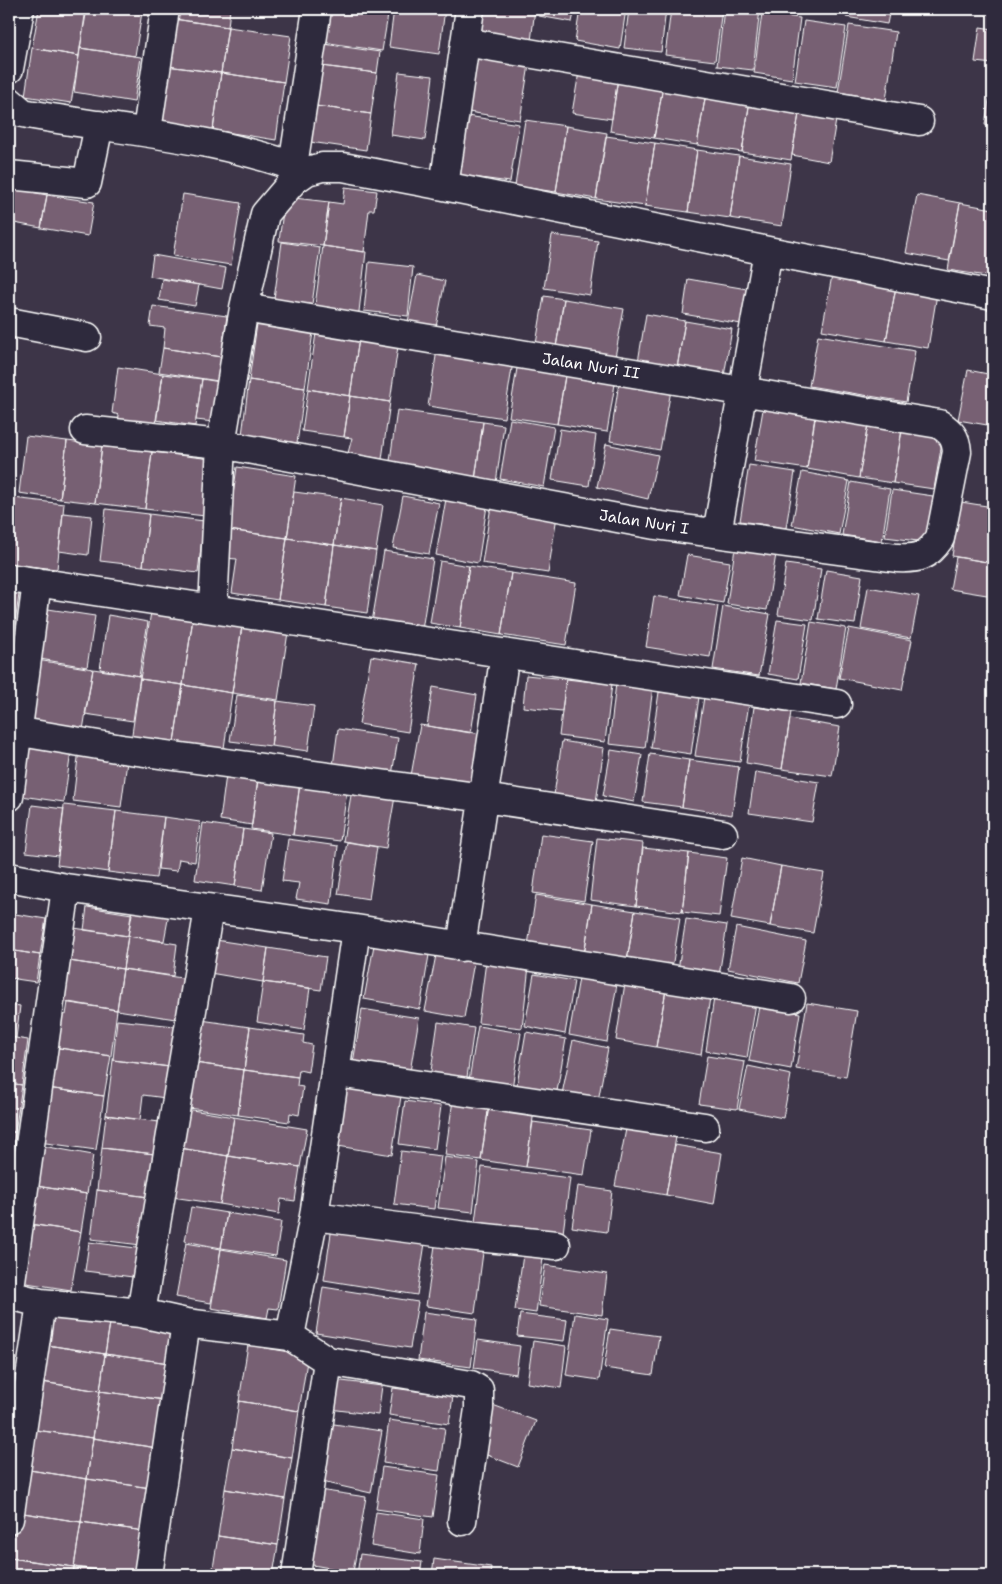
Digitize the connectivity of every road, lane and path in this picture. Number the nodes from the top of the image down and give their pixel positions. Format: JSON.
{"nodes":[{"id":1,"x":20,"y":9,"type":"edge"},
{"id":2,"x":165,"y":9,"type":"edge"},
{"id":3,"x":317,"y":9,"type":"edge"},
{"id":4,"x":470,"y":9,"type":"edge"},
{"id":5,"x":465,"y":42,"type":"junction"},
{"id":6,"x":9,"y":69,"type":"edge"},
{"id":7,"x":9,"y":101,"type":"edge"},
{"id":8,"x":919,"y":121,"type":"dead end"},
{"id":9,"x":99,"y":125,"type":"junction"},
{"id":10,"x":147,"y":131,"type":"junction"},
{"id":11,"x":300,"y":169,"type":"junction"},
{"id":12,"x":9,"y":176,"type":"edge"},
{"id":13,"x":444,"y":186,"type":"junction"},
{"id":14,"x":768,"y":251,"type":"junction"},
{"id":15,"x":993,"y":295,"type":"edge"},
{"id":16,"x":244,"y":308,"type":"junction"},
{"id":17,"x":9,"y":322,"type":"edge"},
{"id":18,"x":87,"y":337,"type":"dead end"},
{"id":19,"x":743,"y":391,"type":"junction"},
{"id":20,"x":939,"y":424,"type":"joint"},
{"id":21,"x":85,"y":430,"type":"dead end"},
{"id":22,"x":221,"y":444,"type":"junction"},
{"id":23,"x":717,"y":533,"type":"junction"},
{"id":24,"x":9,"y":578,"type":"edge"},
{"id":25,"x":37,"y":582,"type":"junction"},
{"id":26,"x":213,"y":608,"type":"junction"},
{"id":27,"x":505,"y":652,"type":"junction"},
{"id":28,"x":837,"y":704,"type":"dead end"},
{"id":29,"x":14,"y":731,"type":"edge"},
{"id":30,"x":9,"y":796,"type":"edge"},
{"id":31,"x":484,"y":798,"type":"junction"},
{"id":32,"x":723,"y":834,"type":"dead end"},
{"id":33,"x":9,"y":877,"type":"edge"},
{"id":34,"x":66,"y":888,"type":"junction"},
{"id":35,"x":209,"y":909,"type":"junction"},
{"id":36,"x":356,"y":929,"type":"junction"},
{"id":37,"x":461,"y":947,"type":"junction"},
{"id":38,"x":791,"y":998,"type":"dead end"},
{"id":39,"x":337,"y":1073,"type":"junction"},
{"id":40,"x":705,"y":1127,"type":"dead end"},
{"id":41,"x":314,"y":1216,"type":"junction"},
{"id":42,"x":556,"y":1245,"type":"dead end"},
{"id":43,"x":9,"y":1295,"type":"edge"},
{"id":44,"x":42,"y":1302,"type":"junction"},
{"id":45,"x":141,"y":1313,"type":"junction"},
{"id":46,"x":186,"y":1323,"type":"junction"},
{"id":47,"x":290,"y":1336,"type":"junction"},
{"id":48,"x":328,"y":1361,"type":"junction"},
{"id":49,"x":14,"y":1450,"type":"edge"},
{"id":50,"x":9,"y":1519,"type":"edge"},
{"id":51,"x":462,"y":1521,"type":"dead end"},
{"id":52,"x":148,"y":1575,"type":"edge"},
{"id":53,"x":296,"y":1575,"type":"edge"}],
"edges":[{"from":1,"to":6,"type":"street"},
{"from":2,"to":10,"type":"street"},
{"from":3,"to":11,"type":"street"},
{"from":4,"to":5,"type":"street"},
{"from":5,"to":8,"type":"street"},
{"from":5,"to":13,"type":"street"},
{"from":7,"to":9,"type":"street"},
{"from":9,"to":10,"type":"street"},
{"from":9,"to":12,"type":"street"},
{"from":10,"to":11,"type":"street"},
{"from":11,"to":13,"type":"street"},
{"from":11,"to":16,"type":"street"},
{"from":13,"to":14,"type":"street"},
{"from":14,"to":15,"type":"street"},
{"from":14,"to":19,"type":"street"},
{"from":16,"to":19,"type":"street","name":"Jalan Nuri II"},
{"from":16,"to":22,"type":"street"},
{"from":17,"to":18,"type":"street"},
{"from":19,"to":20,"type":"street","name":"Jalan Nuri II"},
{"from":19,"to":23,"type":"street"},
{"from":20,"to":23,"type":"street","name":"Jalan Nuri I"},
{"from":21,"to":22,"type":"street","name":"Jalan Nuri I"},
{"from":22,"to":23,"type":"street","name":"Jalan Nuri I"},
{"from":22,"to":26,"type":"street"},
{"from":24,"to":25,"type":"street"},
{"from":25,"to":26,"type":"street"},
{"from":25,"to":29,"type":"street"},
{"from":26,"to":27,"type":"street"},
{"from":27,"to":28,"type":"street"},
{"from":27,"to":31,"type":"street"},
{"from":29,"to":30,"type":"street"},
{"from":29,"to":31,"type":"street"},
{"from":31,"to":32,"type":"street"},
{"from":31,"to":37,"type":"street"},
{"from":33,"to":34,"type":"street"},
{"from":34,"to":35,"type":"street"},
{"from":34,"to":43,"type":"street"},
{"from":35,"to":36,"type":"street"},
{"from":35,"to":45,"type":"street"},
{"from":36,"to":37,"type":"street"},
{"from":36,"to":39,"type":"street"},
{"from":37,"to":38,"type":"street"},
{"from":39,"to":40,"type":"street"},
{"from":39,"to":41,"type":"street"},
{"from":41,"to":42,"type":"street"},
{"from":41,"to":47,"type":"street"},
{"from":43,"to":44,"type":"street"},
{"from":44,"to":45,"type":"street"},
{"from":44,"to":49,"type":"street"},
{"from":45,"to":46,"type":"street"},
{"from":46,"to":47,"type":"street"},
{"from":46,"to":52,"type":"street"},
{"from":47,"to":48,"type":"street"},
{"from":48,"to":51,"type":"street"},
{"from":48,"to":53,"type":"street"},
{"from":49,"to":50,"type":"street"}]}
